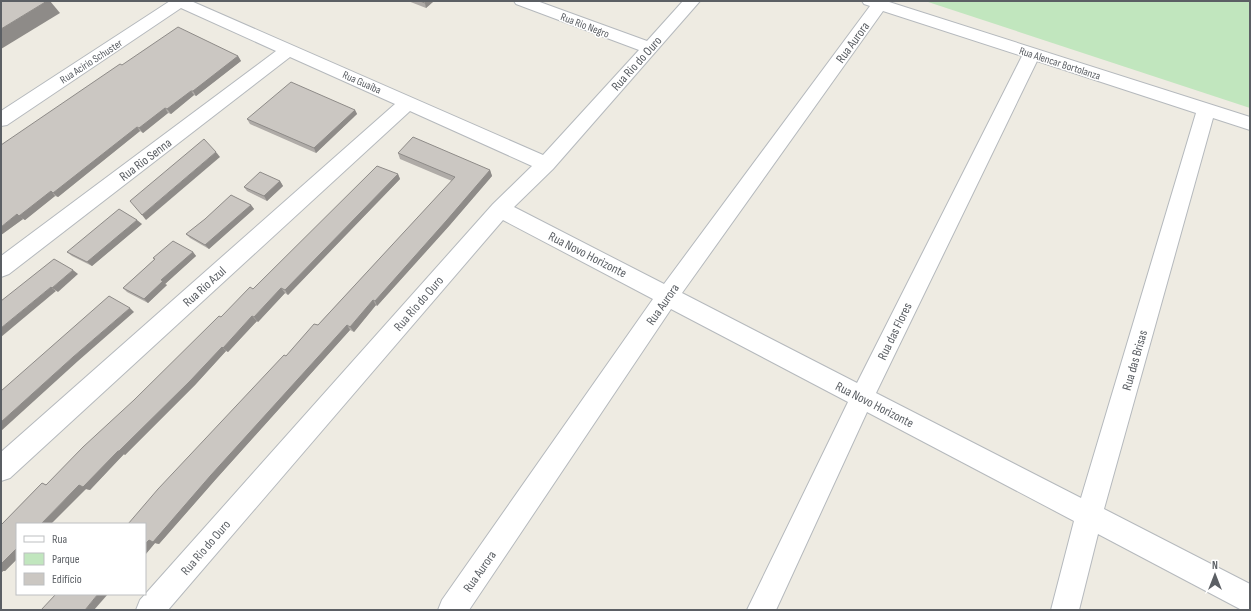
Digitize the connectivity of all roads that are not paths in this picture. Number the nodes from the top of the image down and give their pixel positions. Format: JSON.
{"nodes":[{"id":1,"x":180,"y":1,"type":"edge"},
{"id":2,"x":522,"y":1,"type":"edge"},
{"id":3,"x":692,"y":1,"type":"edge"},
{"id":4,"x":875,"y":2,"type":"edge"},
{"id":5,"x":649,"y":48,"type":"junction"},
{"id":6,"x":289,"y":50,"type":"junction"},
{"id":7,"x":1032,"y":54,"type":"junction"},
{"id":8,"x":408,"y":102,"type":"junction"},
{"id":9,"x":1206,"y":110,"type":"junction"},
{"id":10,"x":1,"y":120,"type":"edge"},
{"id":11,"x":1250,"y":124,"type":"edge"},
{"id":12,"x":546,"y":164,"type":"junction"},
{"id":13,"x":500,"y":209,"type":"junction"},
{"id":14,"x":1,"y":268,"type":"edge"},
{"id":15,"x":668,"y":296,"type":"junction"},
{"id":16,"x":862,"y":397,"type":"junction"},
{"id":17,"x":1,"y":470,"type":"edge"},
{"id":18,"x":1089,"y":515,"type":"junction"},
{"id":19,"x":1250,"y":599,"type":"edge"},
{"id":20,"x":150,"y":610,"type":"edge"},
{"id":21,"x":452,"y":610,"type":"edge"},
{"id":22,"x":761,"y":610,"type":"edge"},
{"id":23,"x":1065,"y":610,"type":"edge"}],
"edges":[{"from":1,"to":6,"type":"street","name":"Rua Guaíba"},
{"from":1,"to":10,"type":"street","name":"Rua Acirio Schuster"},
{"from":2,"to":5,"type":"street","name":"Rua Rio Negro"},
{"from":3,"to":5,"type":"street","name":"Rua Rio do Ouro"},
{"from":4,"to":7,"type":"street","name":"Rua Alencar Bortolanza"},
{"from":4,"to":15,"type":"street","name":"Rua Aurora"},
{"from":5,"to":12,"type":"street","name":"Rua Rio do Ouro"},
{"from":6,"to":8,"type":"street","name":"Rua Guaíba"},
{"from":6,"to":14,"type":"street","name":"Rua Rio Senna"},
{"from":7,"to":9,"type":"street","name":"Rua Alencar Bortolanza"},
{"from":7,"to":16,"type":"street","name":"Rua das Flores"},
{"from":8,"to":12,"type":"street","name":"Rua Guaíba"},
{"from":8,"to":17,"type":"street","name":"Rua Rio Azul"},
{"from":9,"to":11,"type":"street","name":"Rua Alencar Bortolanza"},
{"from":9,"to":18,"type":"street","name":"Rua das Brisas"},
{"from":12,"to":13,"type":"street","name":"Rua Rio do Ouro"},
{"from":13,"to":15,"type":"street","name":"Rua Novo Horizonte"},
{"from":13,"to":20,"type":"street","name":"Rua Rio do Ouro"},
{"from":15,"to":16,"type":"street","name":"Rua Novo Horizonte"},
{"from":15,"to":21,"type":"street","name":"Rua Aurora"},
{"from":16,"to":18,"type":"street","name":"Rua Novo Horizonte"},
{"from":16,"to":22,"type":"street","name":"Rua das Flores"},
{"from":18,"to":19,"type":"street","name":"Rua Novo Horizonte"},
{"from":18,"to":23,"type":"street","name":"Rua das Brisas"}]}
